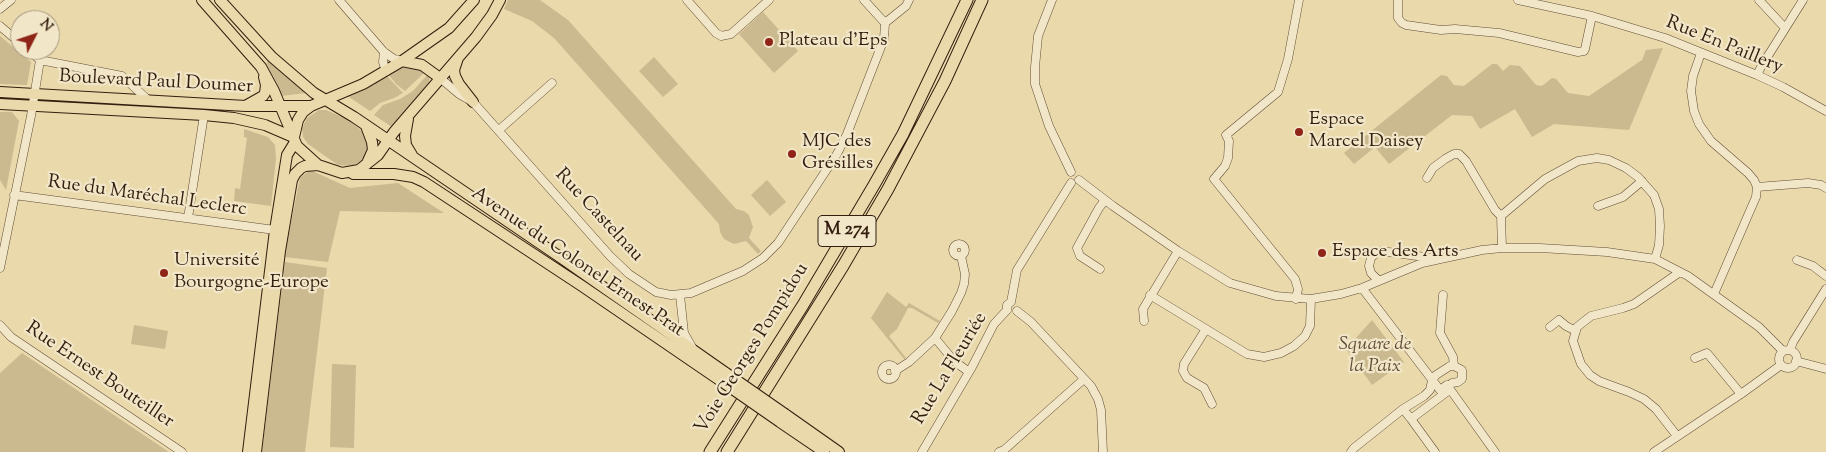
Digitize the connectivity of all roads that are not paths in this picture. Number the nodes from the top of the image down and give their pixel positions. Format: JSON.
{"nodes":[{"id":1,"x":10,"y":0,"type":"edge"},
{"id":2,"x":202,"y":0,"type":"edge"},
{"id":3,"x":220,"y":0,"type":"edge"},
{"id":4,"x":339,"y":0,"type":"edge"},
{"id":5,"x":474,"y":0,"type":"edge"},
{"id":6,"x":500,"y":0,"type":"edge"},
{"id":7,"x":686,"y":0,"type":"edge"},
{"id":8,"x":769,"y":0,"type":"edge"},
{"id":9,"x":864,"y":0,"type":"edge"},
{"id":10,"x":910,"y":0,"type":"edge"},
{"id":11,"x":967,"y":0,"type":"edge"},
{"id":12,"x":982,"y":0,"type":"edge"},
{"id":13,"x":1052,"y":0,"type":"edge"},
{"id":14,"x":1299,"y":0,"type":"edge"},
{"id":15,"x":1398,"y":0,"type":"edge"},
{"id":16,"x":1518,"y":0,"type":"edge"},
{"id":17,"x":1759,"y":0,"type":"edge"},
{"id":18,"x":1803,"y":0,"type":"edge"},
{"id":19,"x":1529,"y":1,"type":"edge"},
{"id":20,"x":0,"y":9,"type":"edge"},
{"id":21,"x":1592,"y":16,"type":"junction"},
{"id":22,"x":885,"y":23,"type":"junction"},
{"id":23,"x":0,"y":26,"type":"edge"},
{"id":24,"x":1785,"y":28,"type":"junction"},
{"id":25,"x":10,"y":34,"type":"edge"},
{"id":26,"x":384,"y":52,"type":"junction"},
{"id":27,"x":1701,"y":53,"type":"junction"},
{"id":28,"x":458,"y":58,"type":"junction"},
{"id":29,"x":40,"y":60,"type":"joint"},
{"id":30,"x":402,"y":61,"type":"junction"},
{"id":31,"x":261,"y":67,"type":"junction"},
{"id":32,"x":386,"y":71,"type":"junction"},
{"id":33,"x":1757,"y":75,"type":"junction"},
{"id":34,"x":440,"y":78,"type":"junction"},
{"id":35,"x":552,"y":83,"type":"dead end"},
{"id":36,"x":0,"y":92,"type":"edge"},
{"id":37,"x":34,"y":94,"type":"junction"},
{"id":38,"x":147,"y":99,"type":"junction"},
{"id":39,"x":326,"y":101,"type":"junction"},
{"id":40,"x":473,"y":102,"type":"junction"},
{"id":41,"x":0,"y":104,"type":"edge"},
{"id":42,"x":33,"y":106,"type":"junction"},
{"id":43,"x":246,"y":106,"type":"junction"},
{"id":44,"x":280,"y":106,"type":"junction"},
{"id":45,"x":311,"y":106,"type":"junction"},
{"id":46,"x":1826,"y":111,"type":"edge"},
{"id":47,"x":204,"y":115,"type":"junction"},
{"id":48,"x":408,"y":117,"type":"junction"},
{"id":49,"x":365,"y":125,"type":"junction"},
{"id":50,"x":499,"y":130,"type":"junction"},
{"id":51,"x":294,"y":139,"type":"junction"},
{"id":52,"x":388,"y":140,"type":"junction"},
{"id":53,"x":416,"y":160,"type":"junction"},
{"id":54,"x":318,"y":165,"type":"junction"},
{"id":55,"x":365,"y":166,"type":"junction"},
{"id":56,"x":1072,"y":172,"type":"junction"},
{"id":57,"x":342,"y":173,"type":"junction"},
{"id":58,"x":1427,"y":178,"type":"dead end"},
{"id":59,"x":1079,"y":180,"type":"junction"},
{"id":60,"x":1642,"y":180,"type":"junction"},
{"id":61,"x":1071,"y":183,"type":"junction"},
{"id":62,"x":1757,"y":187,"type":"junction"},
{"id":63,"x":1826,"y":188,"type":"edge"},
{"id":64,"x":14,"y":195,"type":"junction"},
{"id":65,"x":1105,"y":200,"type":"junction"},
{"id":66,"x":1598,"y":206,"type":"dead end"},
{"id":67,"x":1501,"y":216,"type":"junction"},
{"id":68,"x":188,"y":218,"type":"junction"},
{"id":69,"x":275,"y":230,"type":"junction"},
{"id":70,"x":1502,"y":248,"type":"junction"},
{"id":71,"x":1178,"y":251,"type":"junction"},
{"id":72,"x":961,"y":256,"type":"dead end"},
{"id":73,"x":1436,"y":259,"type":"junction"},
{"id":74,"x":1655,"y":259,"type":"junction"},
{"id":75,"x":1797,"y":260,"type":"dead end"},
{"id":76,"x":0,"y":268,"type":"edge"},
{"id":77,"x":1100,"y":269,"type":"dead end"},
{"id":78,"x":1680,"y":272,"type":"junction"},
{"id":79,"x":1826,"y":276,"type":"edge"},
{"id":80,"x":1378,"y":280,"type":"junction"},
{"id":81,"x":1362,"y":288,"type":"junction"},
{"id":82,"x":1826,"y":289,"type":"edge"},
{"id":83,"x":1714,"y":294,"type":"junction"},
{"id":84,"x":680,"y":295,"type":"junction"},
{"id":85,"x":1150,"y":295,"type":"junction"},
{"id":86,"x":1443,"y":295,"type":"dead end"},
{"id":87,"x":1296,"y":299,"type":"junction"},
{"id":88,"x":1311,"y":299,"type":"junction"},
{"id":89,"x":1011,"y":302,"type":"junction"},
{"id":90,"x":1007,"y":310,"type":"junction"},
{"id":91,"x":1017,"y":311,"type":"junction"},
{"id":92,"x":1144,"y":321,"type":"dead end"},
{"id":93,"x":0,"y":325,"type":"edge"},
{"id":94,"x":1550,"y":327,"type":"dead end"},
{"id":95,"x":1206,"y":329,"type":"junction"},
{"id":96,"x":1576,"y":330,"type":"junction"},
{"id":97,"x":935,"y":338,"type":"junction"},
{"id":98,"x":695,"y":351,"type":"junction"},
{"id":99,"x":1787,"y":351,"type":"junction"},
{"id":100,"x":1695,"y":358,"type":"dead end"},
{"id":101,"x":1796,"y":361,"type":"junction"},
{"id":102,"x":1781,"y":365,"type":"junction"},
{"id":103,"x":1454,"y":366,"type":"junction"},
{"id":104,"x":1826,"y":369,"type":"edge"},
{"id":105,"x":895,"y":371,"type":"dead end"},
{"id":106,"x":969,"y":372,"type":"junction"},
{"id":107,"x":724,"y":377,"type":"junction"},
{"id":108,"x":1084,"y":379,"type":"junction"},
{"id":109,"x":1432,"y":380,"type":"junction"},
{"id":110,"x":1448,"y":387,"type":"junction"},
{"id":111,"x":1741,"y":394,"type":"junction"},
{"id":112,"x":1212,"y":404,"type":"dead end"},
{"id":113,"x":1403,"y":409,"type":"junction"},
{"id":114,"x":782,"y":418,"type":"junction"},
{"id":115,"x":1411,"y":419,"type":"junction"},
{"id":116,"x":1677,"y":436,"type":"junction"},
{"id":117,"x":922,"y":450,"type":"edge"},
{"id":118,"x":182,"y":452,"type":"edge"},
{"id":119,"x":248,"y":452,"type":"edge"},
{"id":120,"x":256,"y":452,"type":"edge"},
{"id":121,"x":710,"y":452,"type":"edge"},
{"id":122,"x":727,"y":452,"type":"edge"},
{"id":123,"x":824,"y":452,"type":"edge"},
{"id":124,"x":839,"y":452,"type":"edge"},
{"id":125,"x":999,"y":452,"type":"edge"},
{"id":126,"x":1103,"y":452,"type":"edge"},
{"id":127,"x":1351,"y":452,"type":"edge"},
{"id":128,"x":1436,"y":452,"type":"edge"},
{"id":129,"x":1495,"y":452,"type":"edge"},
{"id":130,"x":1654,"y":452,"type":"edge"}],
"edges":[{"from":1,"to":20,"type":"street"},
{"from":2,"to":31,"type":"main road"},
{"from":3,"to":39,"type":"main road"},
{"from":4,"to":26,"type":"street"},
{"from":5,"to":30,"type":"main road"},
{"from":6,"to":28,"type":"main road"},
{"from":7,"to":8,"type":"street"},
{"from":9,"to":22,"type":"street"},
{"from":10,"to":22,"type":"street"},
{"from":11,"to":121,"type":"highway","name":"Voie Georges Pompidou","number":"M 274"},
{"from":12,"to":122,"type":"highway","name":"Voie Georges Pompidou","number":"M 274"},
{"from":13,"to":56,"type":"street"},
{"from":14,"to":87,"type":"street"},
{"from":15,"to":21,"type":"street"},
{"from":16,"to":19,"type":"street","name":"Rue En Paillery"},
{"from":17,"to":24,"type":"street"},
{"from":18,"to":24,"type":"street"},
{"from":19,"to":21,"type":"street","name":"Rue En Paillery"},
{"from":21,"to":27,"type":"street","name":"Rue En Paillery"},
{"from":22,"to":84,"type":"street","name":"Rue Castelnau"},
{"from":23,"to":25,"type":"street"},
{"from":24,"to":33,"type":"street"},
{"from":26,"to":30,"type":"street"},
{"from":26,"to":32,"type":"street"},
{"from":27,"to":33,"type":"street","name":"Rue En Paillery"},
{"from":27,"to":62,"type":"street"},
{"from":28,"to":34,"type":"main road"},
{"from":28,"to":40,"type":"main road"},
{"from":29,"to":37,"type":"street"},
{"from":29,"to":38,"type":"street"},
{"from":30,"to":32,"type":"main road"},
{"from":30,"to":34,"type":"main road"},
{"from":31,"to":43,"type":"main road"},
{"from":31,"to":44,"type":"main road"},
{"from":32,"to":39,"type":"main road"},
{"from":33,"to":46,"type":"street","name":"Rue En Paillery"},
{"from":34,"to":40,"type":"street","name":"Rue Castelnau"},
{"from":34,"to":48,"type":"main road"},
{"from":35,"to":50,"type":"street"},
{"from":36,"to":37,"type":"main road","name":"Boulevard Paul Doumer"},
{"from":37,"to":38,"type":"main road","name":"Boulevard Paul Doumer"},
{"from":37,"to":42,"type":"street"},
{"from":38,"to":43,"type":"main road","name":"Boulevard Paul Doumer"},
{"from":39,"to":45,"type":"main road"},
{"from":39,"to":49,"type":"main road"},
{"from":40,"to":50,"type":"street","name":"Rue Castelnau"},
{"from":41,"to":42,"type":"main road","name":"Boulevard Paul Doumer"},
{"from":42,"to":47,"type":"main road","name":"Boulevard Paul Doumer"},
{"from":42,"to":64,"type":"street"},
{"from":43,"to":44,"type":"main road","name":"Boulevard Paul Doumer"},
{"from":44,"to":45,"type":"main road","name":"Boulevard Paul Doumer"},
{"from":44,"to":51,"type":"main road"},
{"from":45,"to":51,"type":"main road"},
{"from":47,"to":51,"type":"main road","name":"Boulevard Paul Doumer"},
{"from":47,"to":68,"type":"street"},
{"from":48,"to":52,"type":"main road"},
{"from":48,"to":53,"type":"main road"},
{"from":49,"to":52,"type":"main road","name":"Avenue du Colonel Ernest Prat"},
{"from":49,"to":55,"type":"main road"},
{"from":50,"to":84,"type":"street","name":"Rue Castelnau"},
{"from":51,"to":54,"type":"main road"},
{"from":51,"to":69,"type":"main road"},
{"from":52,"to":53,"type":"main road","name":"Avenue du Colonel Ernest Prat"},
{"from":52,"to":55,"type":"main road"},
{"from":53,"to":98,"type":"main road","name":"Avenue du Colonel Ernest Prat"},
{"from":54,"to":57,"type":"main road"},
{"from":54,"to":120,"type":"main road"},
{"from":55,"to":57,"type":"main road"},
{"from":56,"to":59,"type":"street"},
{"from":56,"to":61,"type":"street"},
{"from":57,"to":107,"type":"main road","name":"Avenue du Colonel Ernest Prat"},
{"from":58,"to":67,"type":"street"},
{"from":59,"to":61,"type":"street"},
{"from":59,"to":65,"type":"street"},
{"from":60,"to":66,"type":"street"},
{"from":60,"to":67,"type":"street"},
{"from":60,"to":74,"type":"street"},
{"from":61,"to":89,"type":"street"},
{"from":62,"to":63,"type":"street"},
{"from":62,"to":83,"type":"street"},
{"from":64,"to":68,"type":"street","name":"Rue du Maréchal Leclerc"},
{"from":64,"to":76,"type":"street"},
{"from":65,"to":71,"type":"street"},
{"from":65,"to":77,"type":"street"},
{"from":67,"to":70,"type":"street"},
{"from":68,"to":69,"type":"street","name":"Rue du Maréchal Leclerc"},
{"from":69,"to":119,"type":"main road"},
{"from":70,"to":73,"type":"street"},
{"from":70,"to":74,"type":"street"},
{"from":71,"to":85,"type":"street"},
{"from":71,"to":87,"type":"street"},
{"from":72,"to":97,"type":"street"},
{"from":73,"to":80,"type":"street"},
{"from":73,"to":80,"type":"street"},
{"from":74,"to":78,"type":"street"},
{"from":75,"to":79,"type":"street"},
{"from":78,"to":83,"type":"street"},
{"from":78,"to":96,"type":"street"},
{"from":80,"to":81,"type":"street"},
{"from":81,"to":88,"type":"street"},
{"from":81,"to":109,"type":"street"},
{"from":82,"to":99,"type":"street"},
{"from":83,"to":99,"type":"street"},
{"from":84,"to":98,"type":"street"},
{"from":85,"to":92,"type":"street"},
{"from":85,"to":95,"type":"street"},
{"from":86,"to":103,"type":"street"},
{"from":87,"to":88,"type":"street"},
{"from":88,"to":95,"type":"street"},
{"from":89,"to":90,"type":"street"},
{"from":89,"to":91,"type":"street"},
{"from":90,"to":91,"type":"street"},
{"from":90,"to":106,"type":"street","name":"Rue La Fleuriée"},
{"from":91,"to":108,"type":"street"},
{"from":93,"to":118,"type":"street","name":"Rue Ernest Bouteiller"},
{"from":94,"to":96,"type":"street"},
{"from":95,"to":112,"type":"street"},
{"from":96,"to":116,"type":"street"},
{"from":97,"to":105,"type":"street"},
{"from":97,"to":106,"type":"street"},
{"from":98,"to":107,"type":"main road","name":"Avenue du Colonel Ernest Prat"},
{"from":99,"to":101,"type":"street"},
{"from":99,"to":102,"type":"street"},
{"from":100,"to":111,"type":"street"},
{"from":101,"to":102,"type":"street"},
{"from":101,"to":104,"type":"street"},
{"from":102,"to":111,"type":"street"},
{"from":103,"to":109,"type":"street"},
{"from":103,"to":110,"type":"street"},
{"from":106,"to":117,"type":"street","name":"Rue La Fleuriée"},
{"from":107,"to":114,"type":"main road","name":"Avenue du Colonel Ernest Prat","bridge":true},
{"from":108,"to":125,"type":"street"},
{"from":108,"to":126,"type":"street"},
{"from":109,"to":110,"type":"street"},
{"from":109,"to":113,"type":"street"},
{"from":110,"to":115,"type":"street"},
{"from":110,"to":129,"type":"street"},
{"from":111,"to":116,"type":"street"},
{"from":113,"to":115,"type":"street"},
{"from":113,"to":127,"type":"street"},
{"from":114,"to":123,"type":"main road"},
{"from":114,"to":124,"type":"main road"},
{"from":115,"to":128,"type":"street"},
{"from":116,"to":130,"type":"street"}]}
